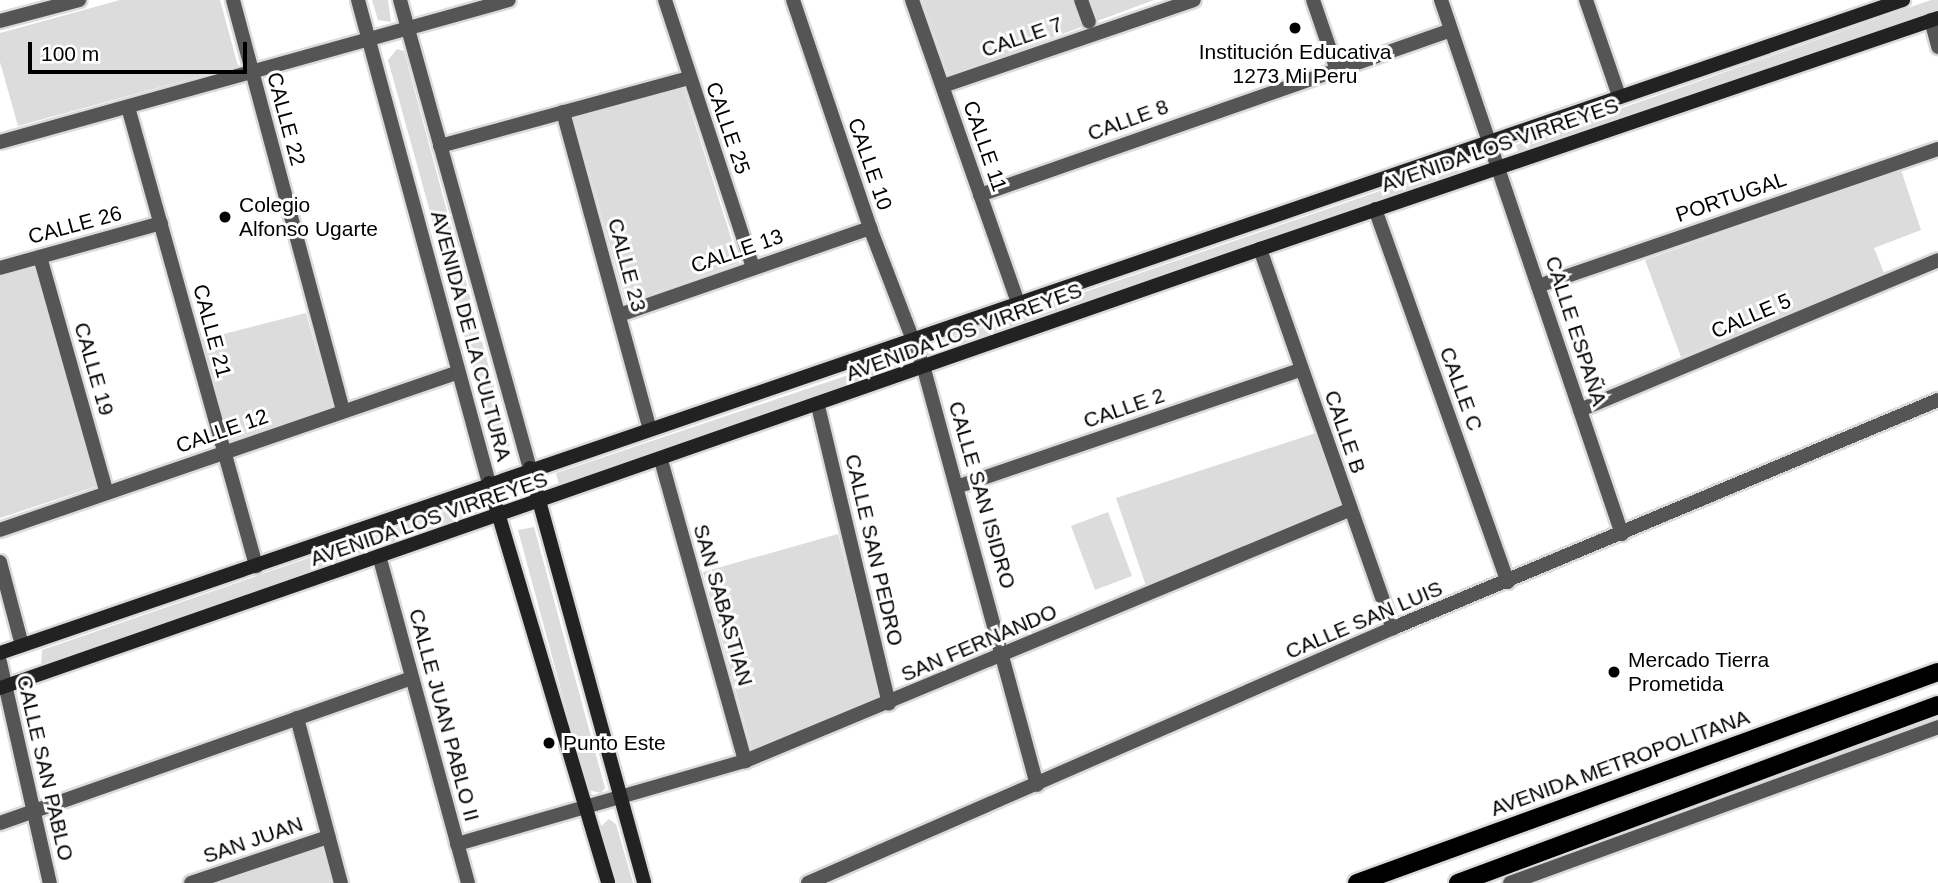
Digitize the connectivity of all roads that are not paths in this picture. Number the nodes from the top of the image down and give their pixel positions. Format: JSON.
{"nodes":[{"id":1,"x":79,"y":0,"type":"edge"},
{"id":2,"x":233,"y":0,"type":"edge"},
{"id":3,"x":358,"y":0,"type":"edge"},
{"id":4,"x":400,"y":0,"type":"edge"},
{"id":5,"x":509,"y":0,"type":"edge"},
{"id":6,"x":665,"y":0,"type":"edge"},
{"id":7,"x":793,"y":0,"type":"edge"},
{"id":8,"x":912,"y":0,"type":"edge"},
{"id":9,"x":1081,"y":0,"type":"edge"},
{"id":10,"x":1194,"y":0,"type":"edge"},
{"id":11,"x":1313,"y":0,"type":"edge"},
{"id":12,"x":1441,"y":0,"type":"edge"},
{"id":13,"x":1586,"y":0,"type":"edge"},
{"id":14,"x":1903,"y":0,"type":"edge"},
{"id":15,"x":1871,"y":5,"type":"edge"},
{"id":16,"x":1935,"y":19,"type":"edge"},
{"id":17,"x":0,"y":21,"type":"edge"},
{"id":18,"x":1088,"y":22,"type":"dead end"},
{"id":19,"x":408,"y":29,"type":"junction"},
{"id":20,"x":1450,"y":30,"type":"junction"},
{"id":21,"x":369,"y":42,"type":"junction"},
{"id":22,"x":1938,"y":47,"type":"edge"},
{"id":23,"x":1336,"y":67,"type":"junction"},
{"id":24,"x":253,"y":75,"type":"junction"},
{"id":25,"x":689,"y":78,"type":"junction"},
{"id":26,"x":943,"y":86,"type":"junction"},
{"id":27,"x":1619,"y":96,"type":"junction"},
{"id":28,"x":128,"y":107,"type":"junction"},
{"id":29,"x":563,"y":112,"type":"junction"},
{"id":30,"x":1491,"y":140,"type":"junction"},
{"id":31,"x":0,"y":142,"type":"edge"},
{"id":32,"x":440,"y":146,"type":"junction"},
{"id":33,"x":1938,"y":149,"type":"edge"},
{"id":34,"x":1499,"y":167,"type":"junction"},
{"id":35,"x":980,"y":195,"type":"junction"},
{"id":36,"x":1376,"y":209,"type":"junction"},
{"id":37,"x":161,"y":223,"type":"junction"},
{"id":38,"x":870,"y":228,"type":"junction"},
{"id":39,"x":1260,"y":249,"type":"junction"},
{"id":40,"x":40,"y":257,"type":"junction"},
{"id":41,"x":1938,"y":260,"type":"edge"},
{"id":42,"x":0,"y":268,"type":"edge"},
{"id":43,"x":753,"y":268,"type":"junction"},
{"id":44,"x":1538,"y":286,"type":"junction"},
{"id":45,"x":1019,"y":305,"type":"junction"},
{"id":46,"x":619,"y":315,"type":"junction"},
{"id":47,"x":910,"y":340,"type":"junction"},
{"id":48,"x":924,"y":369,"type":"junction"},
{"id":49,"x":1302,"y":369,"type":"junction"},
{"id":50,"x":458,"y":372,"type":"junction"},
{"id":51,"x":1938,"y":400,"type":"edge"},
{"id":52,"x":818,"y":406,"type":"junction"},
{"id":53,"x":1580,"y":410,"type":"junction"},
{"id":54,"x":343,"y":411,"type":"junction"},
{"id":55,"x":650,"y":429,"type":"junction"},
{"id":56,"x":224,"y":453,"type":"junction"},
{"id":57,"x":661,"y":460,"type":"junction"},
{"id":58,"x":530,"y":468,"type":"junction"},
{"id":59,"x":489,"y":483,"type":"junction"},
{"id":60,"x":959,"y":486,"type":"junction"},
{"id":61,"x":107,"y":493,"type":"junction"},
{"id":62,"x":539,"y":503,"type":"junction"},
{"id":63,"x":1349,"y":510,"type":"junction"},
{"id":64,"x":499,"y":516,"type":"junction"},
{"id":65,"x":0,"y":530,"type":"edge"},
{"id":66,"x":1622,"y":534,"type":"junction"},
{"id":67,"x":380,"y":559,"type":"junction"},
{"id":68,"x":0,"y":562,"type":"edge"},
{"id":69,"x":256,"y":566,"type":"junction"},
{"id":70,"x":1508,"y":582,"type":"junction"},
{"id":71,"x":1393,"y":628,"type":"junction"},
{"id":72,"x":22,"y":645,"type":"junction"},
{"id":73,"x":0,"y":653,"type":"edge"},
{"id":74,"x":1003,"y":653,"type":"junction"},
{"id":75,"x":0,"y":662,"type":"edge"},
{"id":76,"x":1938,"y":672,"type":"edge"},
{"id":77,"x":411,"y":678,"type":"junction"},
{"id":78,"x":3,"y":687,"type":"edge"},
{"id":79,"x":889,"y":704,"type":"junction"},
{"id":80,"x":1938,"y":705,"type":"edge"},
{"id":81,"x":297,"y":718,"type":"junction"},
{"id":82,"x":1938,"y":727,"type":"edge"},
{"id":83,"x":745,"y":761,"type":"junction"},
{"id":84,"x":1037,"y":785,"type":"junction"},
{"id":85,"x":620,"y":801,"type":"junction"},
{"id":86,"x":587,"y":810,"type":"junction"},
{"id":87,"x":33,"y":811,"type":"junction"},
{"id":88,"x":0,"y":823,"type":"edge"},
{"id":89,"x":328,"y":837,"type":"junction"},
{"id":90,"x":457,"y":844,"type":"junction"},
{"id":91,"x":50,"y":883,"type":"edge"},
{"id":92,"x":191,"y":883,"type":"edge"},
{"id":93,"x":341,"y":883,"type":"edge"},
{"id":94,"x":468,"y":883,"type":"edge"},
{"id":95,"x":608,"y":883,"type":"edge"},
{"id":96,"x":644,"y":883,"type":"edge"},
{"id":97,"x":808,"y":883,"type":"edge"},
{"id":98,"x":1357,"y":883,"type":"edge"},
{"id":99,"x":1458,"y":883,"type":"edge"},
{"id":100,"x":1510,"y":883,"type":"edge"}],
"edges":[{"from":1,"to":17,"type":"street"},
{"from":2,"to":24,"type":"street","name":"CALLE 22"},
{"from":3,"to":21,"type":"street","name":"AVENIDA DE LA CULTURA"},
{"from":4,"to":19,"type":"street","name":"AVENIDA DE LA CULTURA"},
{"from":5,"to":19,"type":"street"},
{"from":6,"to":25,"type":"street","name":"CALLE 25"},
{"from":7,"to":38,"type":"street","name":"CALLE 10"},
{"from":8,"to":26,"type":"street","name":"CALLE 11"},
{"from":9,"to":18,"type":"street"},
{"from":10,"to":26,"type":"street","name":"CALLE 7"},
{"from":11,"to":23,"type":"street"},
{"from":12,"to":20,"type":"street","name":"CALLE ESPAÑA"},
{"from":13,"to":27,"type":"street"},
{"from":14,"to":15,"type":"main road","name":"AVENIDA LOS VIRREYES"},
{"from":15,"to":27,"type":"main road","name":"AVENIDA LOS VIRREYES"},
{"from":16,"to":22,"type":"street"},
{"from":16,"to":34,"type":"main road","name":"AVENIDA LOS VIRREYES"},
{"from":19,"to":21,"type":"street"},
{"from":19,"to":32,"type":"street","name":"AVENIDA DE LA CULTURA"},
{"from":20,"to":23,"type":"street","name":"CALLE 8"},
{"from":20,"to":30,"type":"street","name":"CALLE ESPAÑA"},
{"from":21,"to":24,"type":"street"},
{"from":21,"to":50,"type":"street","name":"AVENIDA DE LA CULTURA"},
{"from":23,"to":35,"type":"street","name":"CALLE 8"},
{"from":24,"to":28,"type":"street"},
{"from":24,"to":54,"type":"street","name":"CALLE 22"},
{"from":25,"to":29,"type":"street"},
{"from":25,"to":43,"type":"street","name":"CALLE 25"},
{"from":26,"to":35,"type":"street","name":"CALLE 11"},
{"from":27,"to":30,"type":"main road","name":"AVENIDA LOS VIRREYES"},
{"from":28,"to":31,"type":"street"},
{"from":28,"to":37,"type":"street","name":"CALLE 21"},
{"from":29,"to":32,"type":"street"},
{"from":29,"to":46,"type":"street","name":"CALLE 23"},
{"from":30,"to":34,"type":"street","name":"CALLE ESPAÑA"},
{"from":30,"to":45,"type":"main road","name":"AVENIDA LOS VIRREYES"},
{"from":32,"to":58,"type":"street","name":"AVENIDA DE LA CULTURA"},
{"from":33,"to":44,"type":"street","name":"PORTUGAL"},
{"from":34,"to":36,"type":"main road","name":"AVENIDA LOS VIRREYES"},
{"from":34,"to":44,"type":"street","name":"CALLE ESPAÑA"},
{"from":35,"to":45,"type":"street","name":"CALLE 11"},
{"from":36,"to":39,"type":"main road","name":"AVENIDA LOS VIRREYES"},
{"from":36,"to":70,"type":"street","name":"CALLE C"},
{"from":37,"to":40,"type":"street","name":"CALLE 26"},
{"from":37,"to":56,"type":"street","name":"CALLE 21"},
{"from":38,"to":43,"type":"street","name":"CALLE 13"},
{"from":38,"to":47,"type":"street","name":"CALLE 10"},
{"from":39,"to":48,"type":"main road","name":"AVENIDA LOS VIRREYES"},
{"from":39,"to":49,"type":"street","name":"CALLE B"},
{"from":40,"to":42,"type":"street","name":"CALLE 26"},
{"from":40,"to":61,"type":"street","name":"CALLE 19"},
{"from":41,"to":53,"type":"street","name":"CALLE 5"},
{"from":43,"to":46,"type":"street","name":"CALLE 13"},
{"from":44,"to":53,"type":"street","name":"CALLE ESPAÑA"},
{"from":45,"to":47,"type":"main road","name":"AVENIDA LOS VIRREYES"},
{"from":46,"to":55,"type":"street","name":"CALLE 23"},
{"from":47,"to":48,"type":"street","name":"CALLE SAN ISIDRO"},
{"from":47,"to":55,"type":"main road","name":"AVENIDA LOS VIRREYES"},
{"from":48,"to":52,"type":"main road","name":"AVENIDA LOS VIRREYES"},
{"from":48,"to":60,"type":"street","name":"CALLE SAN ISIDRO"},
{"from":49,"to":60,"type":"street","name":"CALLE 2"},
{"from":49,"to":63,"type":"street","name":"CALLE B"},
{"from":50,"to":54,"type":"street","name":"CALLE 12"},
{"from":50,"to":59,"type":"street","name":"AVENIDA DE LA CULTURA"},
{"from":51,"to":66,"type":"street","name":"CALLE SAN LUIS"},
{"from":52,"to":57,"type":"main road","name":"AVENIDA LOS VIRREYES"},
{"from":52,"to":79,"type":"street","name":"CALLE SAN PEDRO"},
{"from":53,"to":66,"type":"street","name":"CALLE ESPAÑA"},
{"from":54,"to":56,"type":"street","name":"CALLE 12"},
{"from":55,"to":58,"type":"main road","name":"AVENIDA LOS VIRREYES"},
{"from":56,"to":61,"type":"street","name":"CALLE 12"},
{"from":56,"to":69,"type":"street","name":"CALLE 21"},
{"from":57,"to":62,"type":"main road","name":"AVENIDA LOS VIRREYES"},
{"from":57,"to":83,"type":"street","name":"SAN SABASTIAN"},
{"from":58,"to":59,"type":"main road","name":"AVENIDA LOS VIRREYES"},
{"from":58,"to":62,"type":"main road","name":"AVENIDA DE LA CULTURA"},
{"from":59,"to":64,"type":"main road","name":"AVENIDA DE LA CULTURA"},
{"from":59,"to":69,"type":"main road","name":"AVENIDA LOS VIRREYES"},
{"from":60,"to":74,"type":"street","name":"CALLE SAN ISIDRO"},
{"from":61,"to":65,"type":"street","name":"CALLE 12"},
{"from":62,"to":64,"type":"main road","name":"AVENIDA LOS VIRREYES"},
{"from":62,"to":85,"type":"main road","name":"AVENIDA DE LA CULTURA"},
{"from":63,"to":71,"type":"street","name":"CALLE B"},
{"from":63,"to":74,"type":"street","name":"SAN FERNANDO"},
{"from":64,"to":67,"type":"main road","name":"AVENIDA LOS VIRREYES"},
{"from":64,"to":86,"type":"main road","name":"AVENIDA DE LA CULTURA"},
{"from":66,"to":70,"type":"street","name":"CALLE SAN LUIS"},
{"from":67,"to":77,"type":"street","name":"CALLE JUAN PABLO II"},
{"from":67,"to":78,"type":"main road","name":"AVENIDA LOS VIRREYES"},
{"from":68,"to":72,"type":"street"},
{"from":69,"to":72,"type":"main road","name":"AVENIDA LOS VIRREYES"},
{"from":70,"to":71,"type":"street","name":"CALLE SAN LUIS"},
{"from":71,"to":84,"type":"street","name":"CALLE SAN LUIS"},
{"from":72,"to":73,"type":"main road","name":"AVENIDA LOS VIRREYES"},
{"from":74,"to":79,"type":"street","name":"SAN FERNANDO"},
{"from":74,"to":84,"type":"street","name":"CALLE SAN ISIDRO"},
{"from":75,"to":78,"type":"street","name":"CALLE SAN PABLO"},
{"from":76,"to":98,"type":"main road","name":"AVENIDA METROPOLITANA"},
{"from":77,"to":81,"type":"street"},
{"from":77,"to":90,"type":"street","name":"CALLE JUAN PABLO II"},
{"from":78,"to":87,"type":"street","name":"CALLE SAN PABLO"},
{"from":79,"to":83,"type":"street","name":"SAN FERNANDO"},
{"from":80,"to":99,"type":"main road"},
{"from":81,"to":87,"type":"street"},
{"from":81,"to":89,"type":"street"},
{"from":82,"to":100,"type":"street"},
{"from":83,"to":85,"type":"street","name":"SAN FERNANDO"},
{"from":84,"to":97,"type":"street","name":"CALLE SAN LUIS"},
{"from":85,"to":86,"type":"street","name":"SAN FERNANDO"},
{"from":85,"to":96,"type":"main road","name":"AVENIDA DE LA CULTURA"},
{"from":86,"to":90,"type":"street","name":"SAN FERNANDO"},
{"from":86,"to":95,"type":"main road","name":"AVENIDA DE LA CULTURA"},
{"from":87,"to":88,"type":"street"},
{"from":87,"to":91,"type":"street","name":"CALLE SAN PABLO"},
{"from":89,"to":92,"type":"street","name":"SAN JUAN"},
{"from":89,"to":93,"type":"street"},
{"from":90,"to":94,"type":"street","name":"CALLE JUAN PABLO II"}]}
